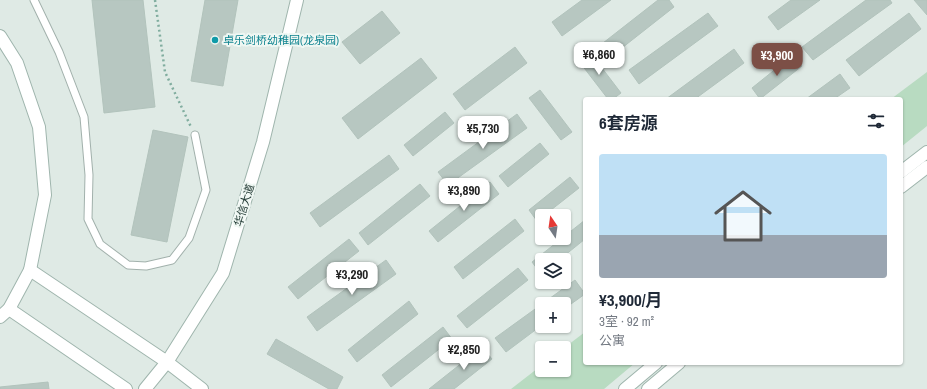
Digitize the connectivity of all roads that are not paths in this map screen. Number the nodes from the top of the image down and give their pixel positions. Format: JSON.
{"nodes":[{"id":1,"x":34,"y":0,"type":"edge"},
{"id":2,"x":297,"y":0,"type":"edge"},
{"id":3,"x":0,"y":36,"type":"edge"},
{"id":4,"x":195,"y":135,"type":"road end"},
{"id":5,"x":927,"y":152,"type":"edge"},
{"id":6,"x":927,"y":167,"type":"edge"},
{"id":7,"x":903,"y":170,"type":"edge"},
{"id":8,"x":903,"y":186,"type":"edge"},
{"id":9,"x":30,"y":270,"type":"junction"},
{"id":10,"x":4,"y":313,"type":"edge"},
{"id":11,"x":167,"y":362,"type":"junction"},
{"id":12,"x":654,"y":365,"type":"edge"},
{"id":13,"x":676,"y":365,"type":"edge"},
{"id":14,"x":126,"y":389,"type":"edge"},
{"id":15,"x":146,"y":389,"type":"edge"},
{"id":16,"x":202,"y":389,"type":"edge"},
{"id":17,"x":625,"y":389,"type":"edge"},
{"id":18,"x":648,"y":389,"type":"edge"}],
"edges":[{"from":1,"to":4,"type":"lane"},
{"from":2,"to":11,"type":"street","name":"华信大道"},
{"from":3,"to":9,"type":"street"},
{"from":5,"to":7,"type":"street"},
{"from":6,"to":8,"type":"street"},
{"from":9,"to":10,"type":"street"},
{"from":9,"to":11,"type":"street"},
{"from":10,"to":14,"type":"street"},
{"from":11,"to":15,"type":"street","name":"华信大道"},
{"from":11,"to":16,"type":"street"},
{"from":12,"to":17,"type":"street"},
{"from":13,"to":18,"type":"street"}]}
